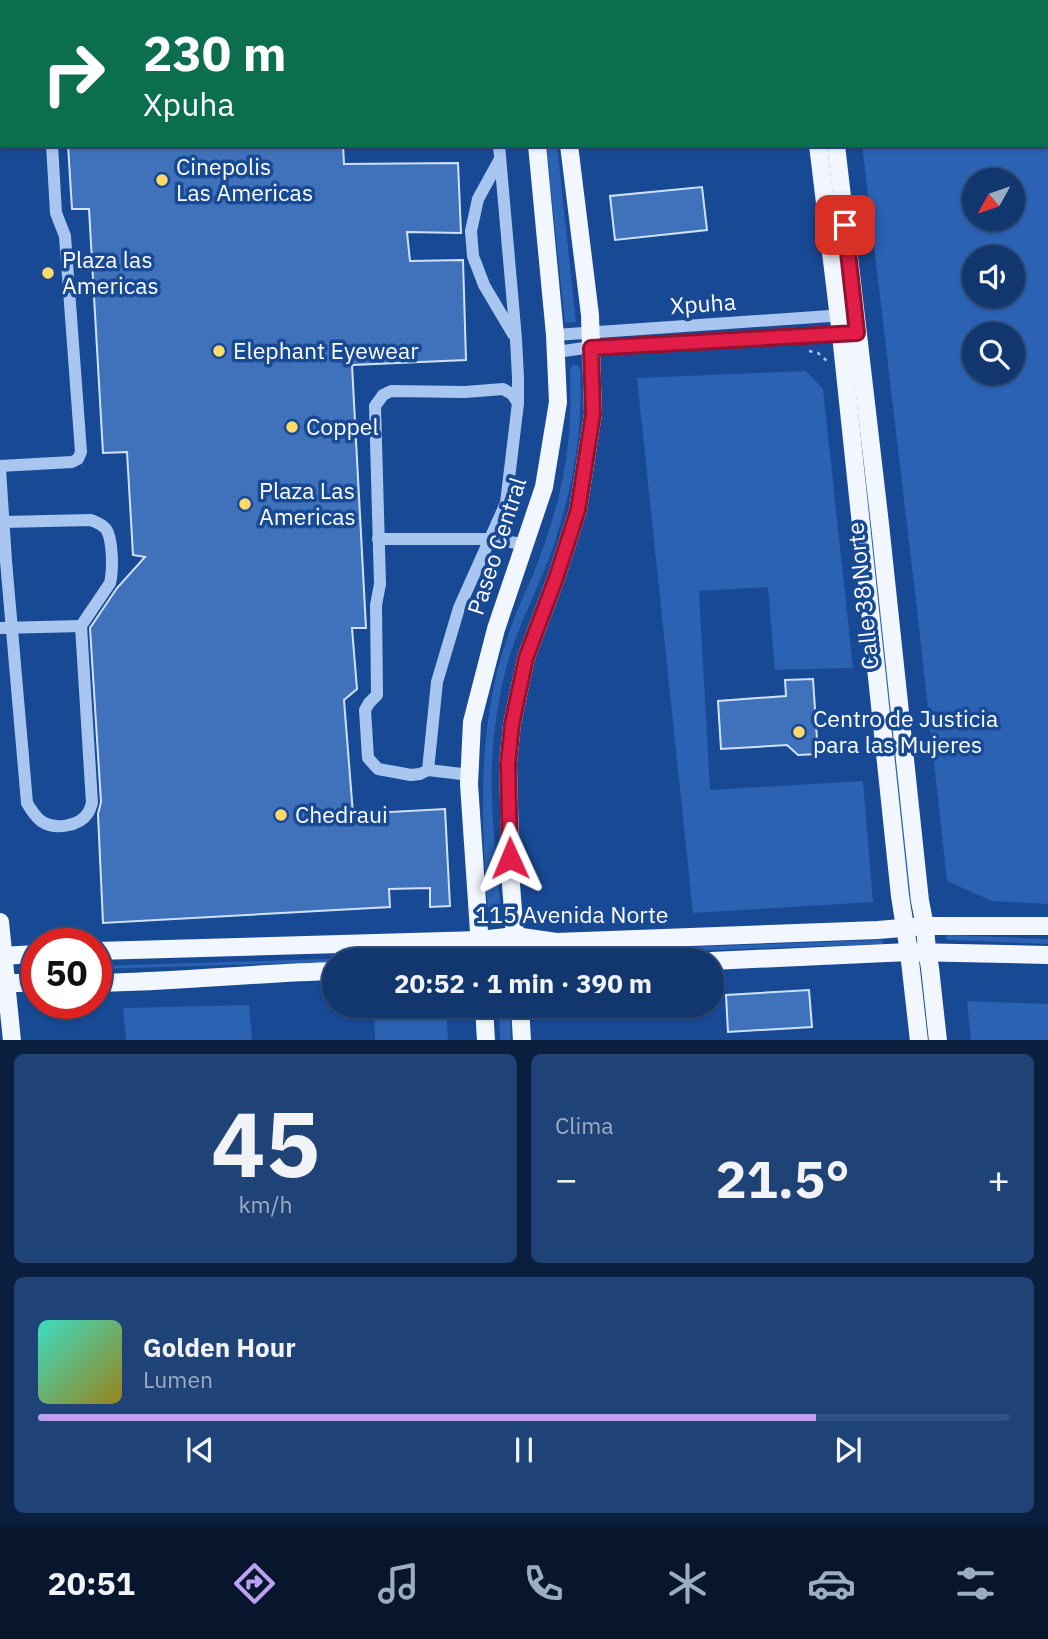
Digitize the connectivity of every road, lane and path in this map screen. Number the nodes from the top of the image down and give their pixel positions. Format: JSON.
{"nodes":[{"id":1,"x":52,"y":147,"type":"edge"},
{"id":2,"x":499,"y":147,"type":"edge"},
{"id":3,"x":537,"y":147,"type":"edge"},
{"id":4,"x":569,"y":147,"type":"edge"},
{"id":5,"x":818,"y":147,"type":"edge"},
{"id":6,"x":836,"y":147,"type":"edge"},
{"id":7,"x":500,"y":159,"type":"junction"},
{"id":8,"x":846,"y":314,"type":"junction"},
{"id":9,"x":849,"y":334,"type":"junction"},
{"id":10,"x":516,"y":339,"type":"junction"},
{"id":11,"x":591,"y":340,"type":"junction"},
{"id":12,"x":556,"y":343,"type":"junction"},
{"id":13,"x":518,"y":402,"type":"junction"},
{"id":14,"x":0,"y":467,"type":"edge"},
{"id":15,"x":3,"y":522,"type":"junction"},
{"id":16,"x":378,"y":539,"type":"junction"},
{"id":17,"x":489,"y":539,"type":"junction"},
{"id":18,"x":524,"y":544,"type":"junction"},
{"id":19,"x":81,"y":626,"type":"junction"},
{"id":20,"x":6,"y":628,"type":"edge"},
{"id":21,"x":428,"y":770,"type":"junction"},
{"id":22,"x":470,"y":775,"type":"junction"},
{"id":23,"x":0,"y":922,"type":"edge"},
{"id":24,"x":925,"y":926,"type":"junction"},
{"id":25,"x":1048,"y":926,"type":"edge"},
{"id":26,"x":905,"y":929,"type":"junction"},
{"id":27,"x":515,"y":936,"type":"junction"},
{"id":28,"x":480,"y":940,"type":"junction"},
{"id":29,"x":480,"y":948,"type":"edge"},
{"id":30,"x":516,"y":948,"type":"edge"},
{"id":31,"x":112,"y":951,"type":"edge"},
{"id":32,"x":918,"y":952,"type":"junction"},
{"id":33,"x":21,"y":955,"type":"edge"},
{"id":34,"x":1048,"y":955,"type":"edge"},
{"id":35,"x":2,"y":956,"type":"edge"},
{"id":36,"x":724,"y":960,"type":"edge"},
{"id":37,"x":322,"y":971,"type":"edge"},
{"id":38,"x":3,"y":983,"type":"edge"},
{"id":39,"x":21,"y":983,"type":"edge"},
{"id":40,"x":112,"y":983,"type":"edge"},
{"id":41,"x":485,"y":1018,"type":"edge"},
{"id":42,"x":521,"y":1018,"type":"edge"},
{"id":43,"x":12,"y":1040,"type":"edge"},
{"id":44,"x":486,"y":1040,"type":"edge"},
{"id":45,"x":522,"y":1040,"type":"edge"},
{"id":46,"x":919,"y":1040,"type":"edge"},
{"id":47,"x":938,"y":1040,"type":"edge"}],
"edges":[{"from":1,"to":14,"type":"street"},
{"from":2,"to":7,"type":"street"},
{"from":3,"to":12,"type":"main road","name":"Paseo Central"},
{"from":4,"to":11,"type":"main road"},
{"from":5,"to":8,"type":"main road","name":"Calle 38 Norte"},
{"from":6,"to":8,"type":"main road","name":"Calle 38 Norte"},
{"from":7,"to":10,"type":"street"},
{"from":7,"to":10,"type":"street"},
{"from":8,"to":9,"type":"main road","name":"Calle 38 Norte"},
{"from":8,"to":11,"type":"street","name":"Xpuha"},
{"from":9,"to":11,"type":"street","name":"Xpuha"},
{"from":9,"to":24,"type":"main road","name":"Calle 38 Norte"},
{"from":9,"to":26,"type":"main road","name":"Calle 38 Norte"},
{"from":10,"to":13,"type":"street"},
{"from":11,"to":12,"type":"street","name":"Xpuha"},
{"from":11,"to":27,"type":"main road"},
{"from":12,"to":18,"type":"main road","name":"Paseo Central"},
{"from":13,"to":16,"type":"street"},
{"from":13,"to":17,"type":"street"},
{"from":14,"to":15,"type":"street"},
{"from":15,"to":19,"type":"street"},
{"from":15,"to":20,"type":"street"},
{"from":16,"to":17,"type":"street"},
{"from":16,"to":21,"type":"street"},
{"from":17,"to":18,"type":"street"},
{"from":17,"to":21,"type":"street"},
{"from":18,"to":22,"type":"main road","name":"Paseo Central"},
{"from":19,"to":20,"type":"street"},
{"from":19,"to":20,"type":"street"},
{"from":21,"to":22,"type":"street"},
{"from":22,"to":28,"type":"main road","name":"Paseo Central"},
{"from":23,"to":35,"type":"main road"},
{"from":24,"to":25,"type":"main road","name":"115 Avenida Norte"},
{"from":24,"to":26,"type":"main road","name":"115 Avenida Norte"},
{"from":24,"to":32,"type":"main road","name":"Calle 38 Norte"},
{"from":26,"to":27,"type":"main road","name":"115 Avenida Norte"},
{"from":26,"to":32,"type":"main road","name":"Calle 38 Norte"},
{"from":27,"to":28,"type":"main road","name":"115 Avenida Norte"},
{"from":27,"to":30,"type":"main road"},
{"from":28,"to":29,"type":"main road","name":"Paseo Central"},
{"from":28,"to":31,"type":"main road","name":"115 Avenida Norte"},
{"from":32,"to":34,"type":"main road"},
{"from":32,"to":36,"type":"main road"},
{"from":32,"to":46,"type":"main road","name":"Calle 38 Norte"},
{"from":32,"to":47,"type":"main road","name":"Calle 38 Norte"},
{"from":33,"to":35,"type":"main road"},
{"from":35,"to":38,"type":"main road"},
{"from":37,"to":40,"type":"main road"},
{"from":38,"to":39,"type":"main road"},
{"from":38,"to":43,"type":"main road"},
{"from":41,"to":44,"type":"main road"},
{"from":42,"to":45,"type":"main road"}]}
